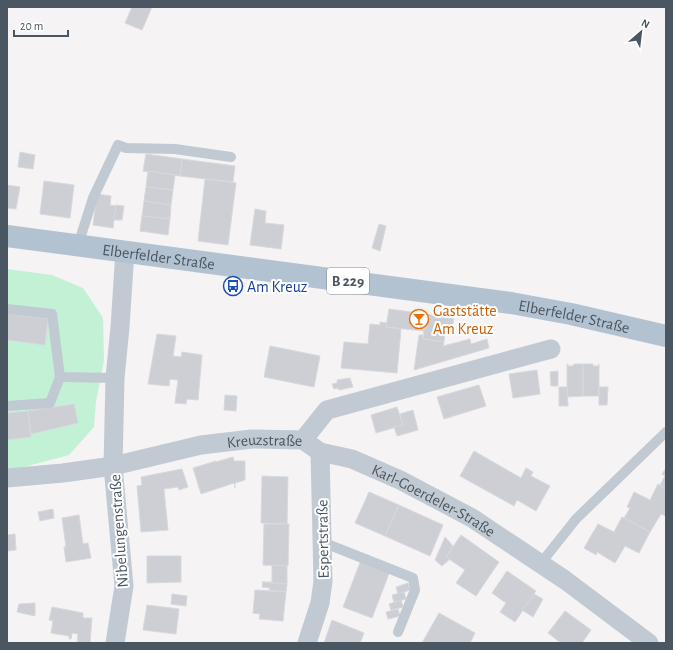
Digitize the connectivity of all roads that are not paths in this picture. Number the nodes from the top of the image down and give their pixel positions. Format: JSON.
{"nodes":[{"id":1,"x":231,"y":157,"type":"dead end"},
{"id":2,"x":7,"y":236,"type":"edge"},
{"id":3,"x":78,"y":245,"type":"junction"},
{"id":4,"x":125,"y":251,"type":"junction"},
{"id":5,"x":7,"y":309,"type":"edge"},
{"id":6,"x":666,"y":336,"type":"edge"},
{"id":7,"x":551,"y":349,"type":"dead end"},
{"id":8,"x":60,"y":377,"type":"junction"},
{"id":9,"x":115,"y":378,"type":"junction"},
{"id":10,"x":7,"y":406,"type":"edge"},
{"id":11,"x":666,"y":432,"type":"edge"},
{"id":12,"x":303,"y":440,"type":"junction"},
{"id":13,"x":320,"y":452,"type":"junction"},
{"id":14,"x":113,"y":466,"type":"junction"},
{"id":15,"x":7,"y":478,"type":"edge"},
{"id":16,"x":322,"y":542,"type":"junction"},
{"id":17,"x":541,"y":564,"type":"junction"},
{"id":18,"x":398,"y":632,"type":"dead end"},
{"id":19,"x":115,"y":643,"type":"edge"},
{"id":20,"x":307,"y":643,"type":"edge"},
{"id":21,"x":649,"y":643,"type":"edge"}],
"edges":[{"from":1,"to":3,"type":"lane"},
{"from":2,"to":3,"type":"main road","name":"Elberfelder Straße","number":"B 229"},
{"from":3,"to":4,"type":"main road","name":"Elberfelder Straße","number":"B 229"},
{"from":4,"to":6,"type":"main road","name":"Elberfelder Straße","number":"B 229"},
{"from":4,"to":9,"type":"street"},
{"from":5,"to":8,"type":"lane"},
{"from":7,"to":12,"type":"street","name":"Kreuzstraße"},
{"from":8,"to":9,"type":"lane"},
{"from":8,"to":10,"type":"lane"},
{"from":9,"to":14,"type":"street"},
{"from":11,"to":17,"type":"lane"},
{"from":12,"to":13,"type":"street"},
{"from":12,"to":14,"type":"street","name":"Kreuzstraße"},
{"from":13,"to":16,"type":"street","name":"Espertstraße"},
{"from":13,"to":17,"type":"street","name":"Karl-Goerdeler-Straße"},
{"from":14,"to":15,"type":"street","name":"Kreuzstraße"},
{"from":14,"to":19,"type":"street","name":"Nibelungenstraße"},
{"from":16,"to":18,"type":"lane"},
{"from":16,"to":20,"type":"street","name":"Espertstraße"},
{"from":17,"to":21,"type":"street","name":"Karl-Goerdeler-Straße"}]}
